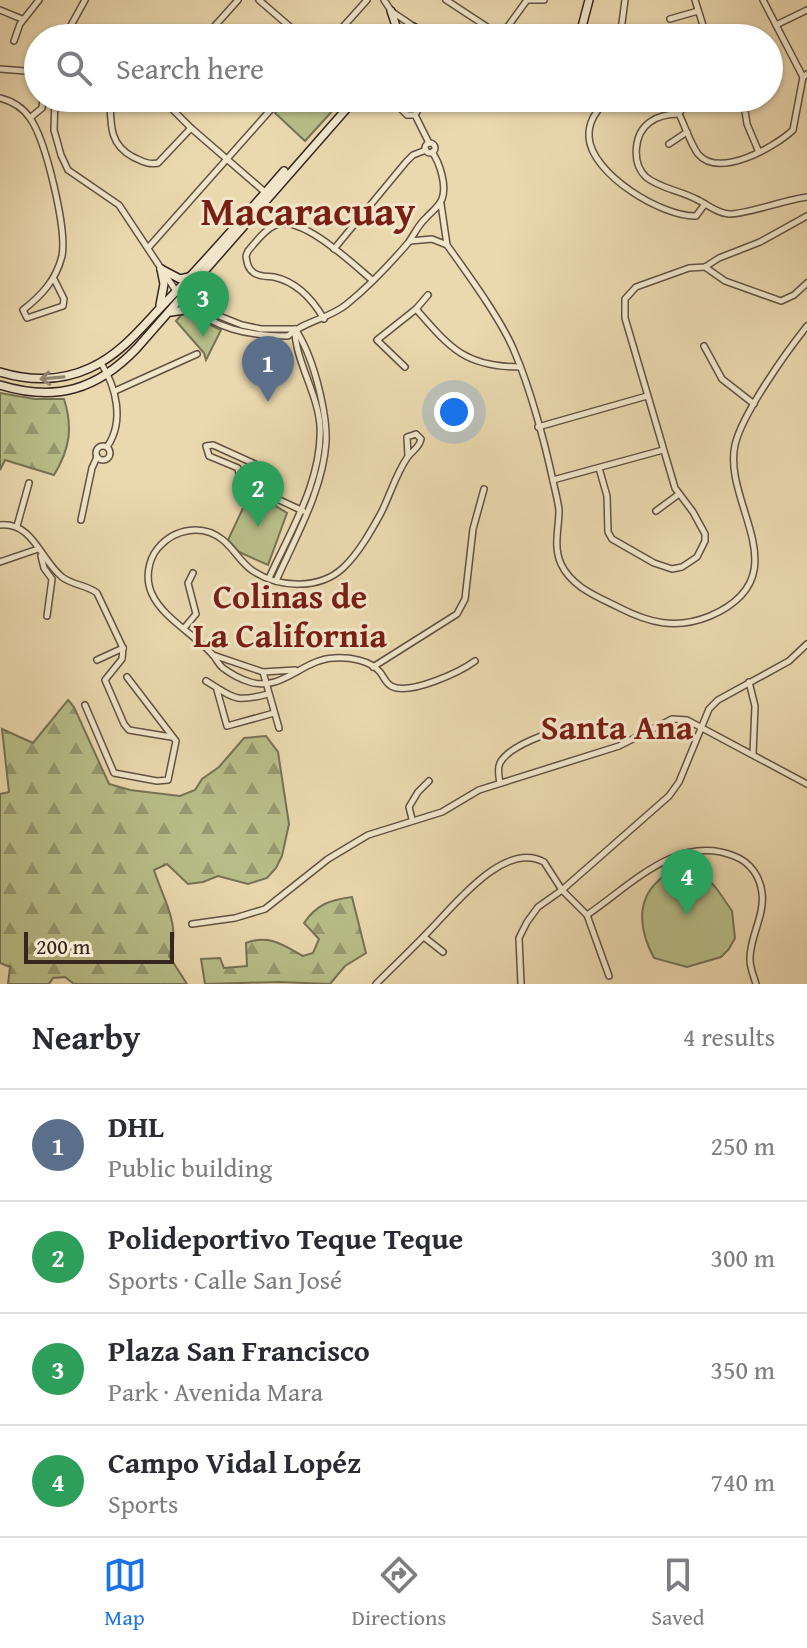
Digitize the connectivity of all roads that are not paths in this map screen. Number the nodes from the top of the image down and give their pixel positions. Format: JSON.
{"nodes":[{"id":1,"x":39,"y":0,"type":"edge"},
{"id":2,"x":85,"y":0,"type":"edge"},
{"id":3,"x":238,"y":0,"type":"edge"},
{"id":4,"x":259,"y":0,"type":"edge"},
{"id":5,"x":367,"y":0,"type":"edge"},
{"id":6,"x":384,"y":0,"type":"edge"},
{"id":7,"x":446,"y":0,"type":"edge"},
{"id":8,"x":527,"y":0,"type":"edge"},
{"id":9,"x":544,"y":0,"type":"edge"},
{"id":10,"x":589,"y":0,"type":"edge"},
{"id":11,"x":625,"y":0,"type":"edge"},
{"id":12,"x":695,"y":0,"type":"edge"},
{"id":13,"x":763,"y":0,"type":"edge"},
{"id":14,"x":0,"y":10,"type":"edge"},
{"id":15,"x":807,"y":10,"type":"edge"},
{"id":16,"x":391,"y":11,"type":"junction"},
{"id":17,"x":698,"y":11,"type":"junction"},
{"id":18,"x":22,"y":19,"type":"junction"},
{"id":19,"x":670,"y":19,"type":"dead end"},
{"id":20,"x":72,"y":24,"type":"edge"},
{"id":21,"x":218,"y":24,"type":"edge"},
{"id":22,"x":287,"y":24,"type":"edge"},
{"id":23,"x":346,"y":24,"type":"edge"},
{"id":24,"x":395,"y":24,"type":"edge"},
{"id":25,"x":406,"y":24,"type":"edge"},
{"id":26,"x":482,"y":24,"type":"edge"},
{"id":27,"x":511,"y":24,"type":"edge"},
{"id":28,"x":583,"y":24,"type":"edge"},
{"id":29,"x":622,"y":24,"type":"edge"},
{"id":30,"x":702,"y":24,"type":"edge"},
{"id":31,"x":775,"y":24,"type":"edge"},
{"id":32,"x":778,"y":24,"type":"edge"},
{"id":33,"x":783,"y":37,"type":"edge"},
{"id":34,"x":14,"y":41,"type":"dead end"},
{"id":35,"x":0,"y":69,"type":"edge"},
{"id":36,"x":24,"y":71,"type":"edge"},
{"id":37,"x":805,"y":76,"type":"edge"},
{"id":38,"x":0,"y":98,"type":"edge"},
{"id":39,"x":37,"y":112,"type":"edge"},
{"id":40,"x":55,"y":112,"type":"edge"},
{"id":41,"x":110,"y":112,"type":"edge"},
{"id":42,"x":175,"y":112,"type":"edge"},
{"id":43,"x":269,"y":112,"type":"edge"},
{"id":44,"x":338,"y":112,"type":"edge"},
{"id":45,"x":344,"y":112,"type":"edge"},
{"id":46,"x":404,"y":112,"type":"edge"},
{"id":47,"x":417,"y":112,"type":"edge"},
{"id":48,"x":597,"y":112,"type":"edge"},
{"id":49,"x":745,"y":112,"type":"edge"},
{"id":50,"x":679,"y":114,"type":"joint"},
{"id":51,"x":415,"y":115,"type":"junction"},
{"id":52,"x":30,"y":118,"type":"junction"},
{"id":53,"x":191,"y":128,"type":"junction"},
{"id":54,"x":687,"y":132,"type":"junction"},
{"id":55,"x":669,"y":144,"type":"dead end"},
{"id":56,"x":758,"y":150,"type":"junction"},
{"id":57,"x":429,"y":151,"type":"junction"},
{"id":58,"x":228,"y":159,"type":"junction"},
{"id":59,"x":266,"y":193,"type":"junction"},
{"id":60,"x":807,"y":197,"type":"edge"},
{"id":61,"x":440,"y":203,"type":"junction"},
{"id":62,"x":705,"y":204,"type":"junction"},
{"id":63,"x":807,"y":216,"type":"edge"},
{"id":64,"x":410,"y":241,"type":"junction"},
{"id":65,"x":447,"y":245,"type":"junction"},
{"id":66,"x":148,"y":248,"type":"junction"},
{"id":67,"x":334,"y":249,"type":"junction"},
{"id":68,"x":705,"y":267,"type":"junction"},
{"id":69,"x":161,"y":269,"type":"junction"},
{"id":70,"x":191,"y":276,"type":"junction"},
{"id":71,"x":54,"y":279,"type":"junction"},
{"id":72,"x":372,"y":280,"type":"junction"},
{"id":73,"x":807,"y":283,"type":"edge"},
{"id":74,"x":192,"y":285,"type":"junction"},
{"id":75,"x":179,"y":294,"type":"junction"},
{"id":76,"x":428,"y":295,"type":"dead end"},
{"id":77,"x":192,"y":305,"type":"junction"},
{"id":78,"x":416,"y":309,"type":"junction"},
{"id":79,"x":159,"y":310,"type":"junction"},
{"id":80,"x":169,"y":312,"type":"junction"},
{"id":81,"x":324,"y":319,"type":"junction"},
{"id":82,"x":807,"y":326,"type":"edge"},
{"id":83,"x":295,"y":329,"type":"junction"},
{"id":84,"x":704,"y":346,"type":"dead end"},
{"id":85,"x":197,"y":354,"type":"dead end"},
{"id":86,"x":101,"y":362,"type":"junction"},
{"id":87,"x":405,"y":367,"type":"dead end"},
{"id":88,"x":520,"y":367,"type":"junction"},
{"id":89,"x":0,"y":372,"type":"edge"},
{"id":90,"x":108,"y":374,"type":"junction"},
{"id":91,"x":0,"y":385,"type":"edge"},
{"id":92,"x":115,"y":391,"type":"junction"},
{"id":93,"x":647,"y":396,"type":"junction"},
{"id":94,"x":754,"y":404,"type":"junction"},
{"id":95,"x":538,"y":427,"type":"junction"},
{"id":96,"x":107,"y":447,"type":"junction"},
{"id":97,"x":663,"y":450,"type":"junction"},
{"id":98,"x":408,"y":456,"type":"dead end"},
{"id":99,"x":97,"y":457,"type":"junction"},
{"id":100,"x":255,"y":464,"type":"dead end"},
{"id":101,"x":599,"y":468,"type":"junction"},
{"id":102,"x":553,"y":480,"type":"junction"},
{"id":103,"x":29,"y":483,"type":"dead end"},
{"id":104,"x":484,"y":489,"type":"dead end"},
{"id":105,"x":679,"y":494,"type":"junction"},
{"id":106,"x":303,"y":511,"type":"junction"},
{"id":107,"x":656,"y":511,"type":"dead end"},
{"id":108,"x":81,"y":520,"type":"dead end"},
{"id":109,"x":0,"y":525,"type":"edge"},
{"id":110,"x":17,"y":526,"type":"junction"},
{"id":111,"x":39,"y":551,"type":"junction"},
{"id":112,"x":0,"y":562,"type":"edge"},
{"id":113,"x":193,"y":573,"type":"dead end"},
{"id":114,"x":269,"y":578,"type":"junction"},
{"id":115,"x":276,"y":581,"type":"junction"},
{"id":116,"x":47,"y":616,"type":"dead end"},
{"id":117,"x":185,"y":627,"type":"junction"},
{"id":118,"x":807,"y":644,"type":"edge"},
{"id":119,"x":123,"y":648,"type":"junction"},
{"id":120,"x":213,"y":655,"type":"junction"},
{"id":121,"x":97,"y":660,"type":"dead end"},
{"id":122,"x":475,"y":661,"type":"dead end"},
{"id":123,"x":373,"y":667,"type":"junction"},
{"id":124,"x":296,"y":670,"type":"junction"},
{"id":125,"x":263,"y":672,"type":"junction"},
{"id":126,"x":127,"y":677,"type":"dead end"},
{"id":127,"x":206,"y":681,"type":"dead end"},
{"id":128,"x":749,"y":682,"type":"junction"},
{"id":129,"x":265,"y":684,"type":"junction"},
{"id":130,"x":217,"y":690,"type":"junction"},
{"id":131,"x":268,"y":694,"type":"junction"},
{"id":132,"x":85,"y":705,"type":"dead end"},
{"id":133,"x":274,"y":713,"type":"junction"},
{"id":134,"x":571,"y":727,"type":"dead end"},
{"id":135,"x":279,"y":728,"type":"dead end"},
{"id":136,"x":701,"y":729,"type":"junction"},
{"id":137,"x":172,"y":738,"type":"junction"},
{"id":138,"x":753,"y":754,"type":"junction"},
{"id":139,"x":429,"y":781,"type":"dead end"},
{"id":140,"x":500,"y":783,"type":"junction"},
{"id":141,"x":807,"y":784,"type":"edge"},
{"id":142,"x":412,"y":819,"type":"junction"},
{"id":143,"x":562,"y":890,"type":"junction"},
{"id":144,"x":587,"y":915,"type":"junction"},
{"id":145,"x":192,"y":924,"type":"dead end"},
{"id":146,"x":424,"y":937,"type":"junction"},
{"id":147,"x":443,"y":952,"type":"dead end"},
{"id":148,"x":609,"y":976,"type":"dead end"},
{"id":149,"x":376,"y":984,"type":"edge"},
{"id":150,"x":521,"y":984,"type":"edge"},
{"id":151,"x":756,"y":984,"type":"edge"}],
"edges":[{"from":1,"to":18,"type":"street"},
{"from":2,"to":20,"type":"street"},
{"from":3,"to":21,"type":"street"},
{"from":4,"to":22,"type":"street"},
{"from":5,"to":23,"type":"street"},
{"from":6,"to":16,"type":"street"},
{"from":7,"to":26,"type":"street"},
{"from":8,"to":9,"type":"street"},
{"from":8,"to":27,"type":"street"},
{"from":10,"to":28,"type":"street"},
{"from":11,"to":29,"type":"street"},
{"from":12,"to":17,"type":"street"},
{"from":13,"to":31,"type":"street"},
{"from":14,"to":18,"type":"street"},
{"from":15,"to":32,"type":"street"},
{"from":16,"to":24,"type":"street"},
{"from":16,"to":25,"type":"street"},
{"from":17,"to":19,"type":"street"},
{"from":17,"to":30,"type":"street"},
{"from":18,"to":34,"type":"street"},
{"from":33,"to":37,"type":"street"},
{"from":35,"to":36,"type":"street"},
{"from":37,"to":56,"type":"street"},
{"from":38,"to":52,"type":"street"},
{"from":39,"to":52,"type":"street"},
{"from":40,"to":66,"type":"street"},
{"from":41,"to":53,"type":"street"},
{"from":42,"to":53,"type":"street"},
{"from":43,"to":58,"type":"street"},
{"from":44,"to":59,"type":"street"},
{"from":45,"to":74,"type":"street"},
{"from":46,"to":51,"type":"street"},
{"from":47,"to":51,"type":"street"},
{"from":48,"to":62,"type":"street"},
{"from":49,"to":56,"type":"street"},
{"from":50,"to":54,"type":"street"},
{"from":50,"to":62,"type":"street"},
{"from":51,"to":57,"type":"street"},
{"from":52,"to":71,"type":"street"},
{"from":53,"to":58,"type":"street"},
{"from":54,"to":55,"type":"street"},
{"from":54,"to":56,"type":"street"},
{"from":57,"to":61,"type":"street"},
{"from":57,"to":67,"type":"street"},
{"from":58,"to":59,"type":"street"},
{"from":58,"to":66,"type":"street"},
{"from":59,"to":70,"type":"street"},
{"from":60,"to":62,"type":"street"},
{"from":61,"to":64,"type":"street"},
{"from":61,"to":65,"type":"street"},
{"from":63,"to":68,"type":"street"},
{"from":64,"to":65,"type":"street"},
{"from":64,"to":72,"type":"street"},
{"from":65,"to":88,"type":"street"},
{"from":66,"to":69,"type":"street"},
{"from":67,"to":72,"type":"street"},
{"from":67,"to":81,"type":"street"},
{"from":68,"to":73,"type":"street"},
{"from":68,"to":93,"type":"street"},
{"from":69,"to":70,"type":"street"},
{"from":69,"to":75,"type":"street"},
{"from":69,"to":79,"type":"street"},
{"from":70,"to":75,"type":"street"},
{"from":71,"to":71,"type":"street"},
{"from":72,"to":81,"type":"street"},
{"from":74,"to":75,"type":"street"},
{"from":74,"to":77,"type":"street"},
{"from":75,"to":77,"type":"street"},
{"from":75,"to":79,"type":"street"},
{"from":75,"to":80,"type":"street"},
{"from":76,"to":78,"type":"street"},
{"from":77,"to":80,"type":"street"},
{"from":77,"to":83,"type":"street"},
{"from":78,"to":87,"type":"street"},
{"from":78,"to":88,"type":"street"},
{"from":79,"to":86,"type":"street"},
{"from":80,"to":90,"type":"street"},
{"from":81,"to":83,"type":"street"},
{"from":82,"to":94,"type":"street"},
{"from":83,"to":106,"type":"street"},
{"from":84,"to":94,"type":"street"},
{"from":85,"to":92,"type":"street"},
{"from":86,"to":89,"type":"street","one_way":true},
{"from":86,"to":90,"type":"street"},
{"from":88,"to":95,"type":"street"},
{"from":90,"to":91,"type":"street"},
{"from":90,"to":92,"type":"street"},
{"from":92,"to":96,"type":"street"},
{"from":93,"to":95,"type":"street"},
{"from":93,"to":97,"type":"street"},
{"from":94,"to":102,"type":"street"},
{"from":95,"to":102,"type":"street"},
{"from":96,"to":99,"type":"street"},
{"from":96,"to":99,"type":"street"},
{"from":97,"to":101,"type":"street"},
{"from":97,"to":105,"type":"street"},
{"from":98,"to":115,"type":"street"},
{"from":99,"to":108,"type":"street"},
{"from":100,"to":106,"type":"street"},
{"from":101,"to":102,"type":"street"},
{"from":101,"to":105,"type":"street"},
{"from":103,"to":110,"type":"street"},
{"from":104,"to":123,"type":"street"},
{"from":105,"to":107,"type":"street"},
{"from":106,"to":114,"type":"street"},
{"from":106,"to":115,"type":"street"},
{"from":109,"to":110,"type":"street"},
{"from":110,"to":111,"type":"street"},
{"from":111,"to":112,"type":"street"},
{"from":111,"to":116,"type":"street"},
{"from":111,"to":119,"type":"street"},
{"from":113,"to":117,"type":"street"},
{"from":114,"to":115,"type":"street"},
{"from":114,"to":117,"type":"street"},
{"from":117,"to":120,"type":"street"},
{"from":118,"to":128,"type":"street"},
{"from":119,"to":121,"type":"street"},
{"from":119,"to":137,"type":"street"},
{"from":120,"to":125,"type":"street"},
{"from":120,"to":129,"type":"street"},
{"from":122,"to":123,"type":"street"},
{"from":123,"to":124,"type":"street"},
{"from":124,"to":125,"type":"street"},
{"from":124,"to":129,"type":"street"},
{"from":125,"to":129,"type":"street"},
{"from":126,"to":137,"type":"street"},
{"from":127,"to":130,"type":"street"},
{"from":128,"to":136,"type":"street"},
{"from":128,"to":138,"type":"street"},
{"from":129,"to":131,"type":"street"},
{"from":130,"to":131,"type":"street"},
{"from":130,"to":133,"type":"street"},
{"from":131,"to":133,"type":"street"},
{"from":132,"to":137,"type":"street"},
{"from":133,"to":135,"type":"street"},
{"from":134,"to":140,"type":"street"},
{"from":136,"to":138,"type":"street"},
{"from":136,"to":140,"type":"street"},
{"from":136,"to":143,"type":"street"},
{"from":138,"to":141,"type":"street"},
{"from":139,"to":142,"type":"street"},
{"from":140,"to":142,"type":"street"},
{"from":142,"to":145,"type":"street"},
{"from":143,"to":144,"type":"street"},
{"from":143,"to":146,"type":"street"},
{"from":143,"to":150,"type":"street"},
{"from":144,"to":148,"type":"street"},
{"from":144,"to":151,"type":"street"},
{"from":146,"to":147,"type":"street"},
{"from":146,"to":149,"type":"street"}]}
